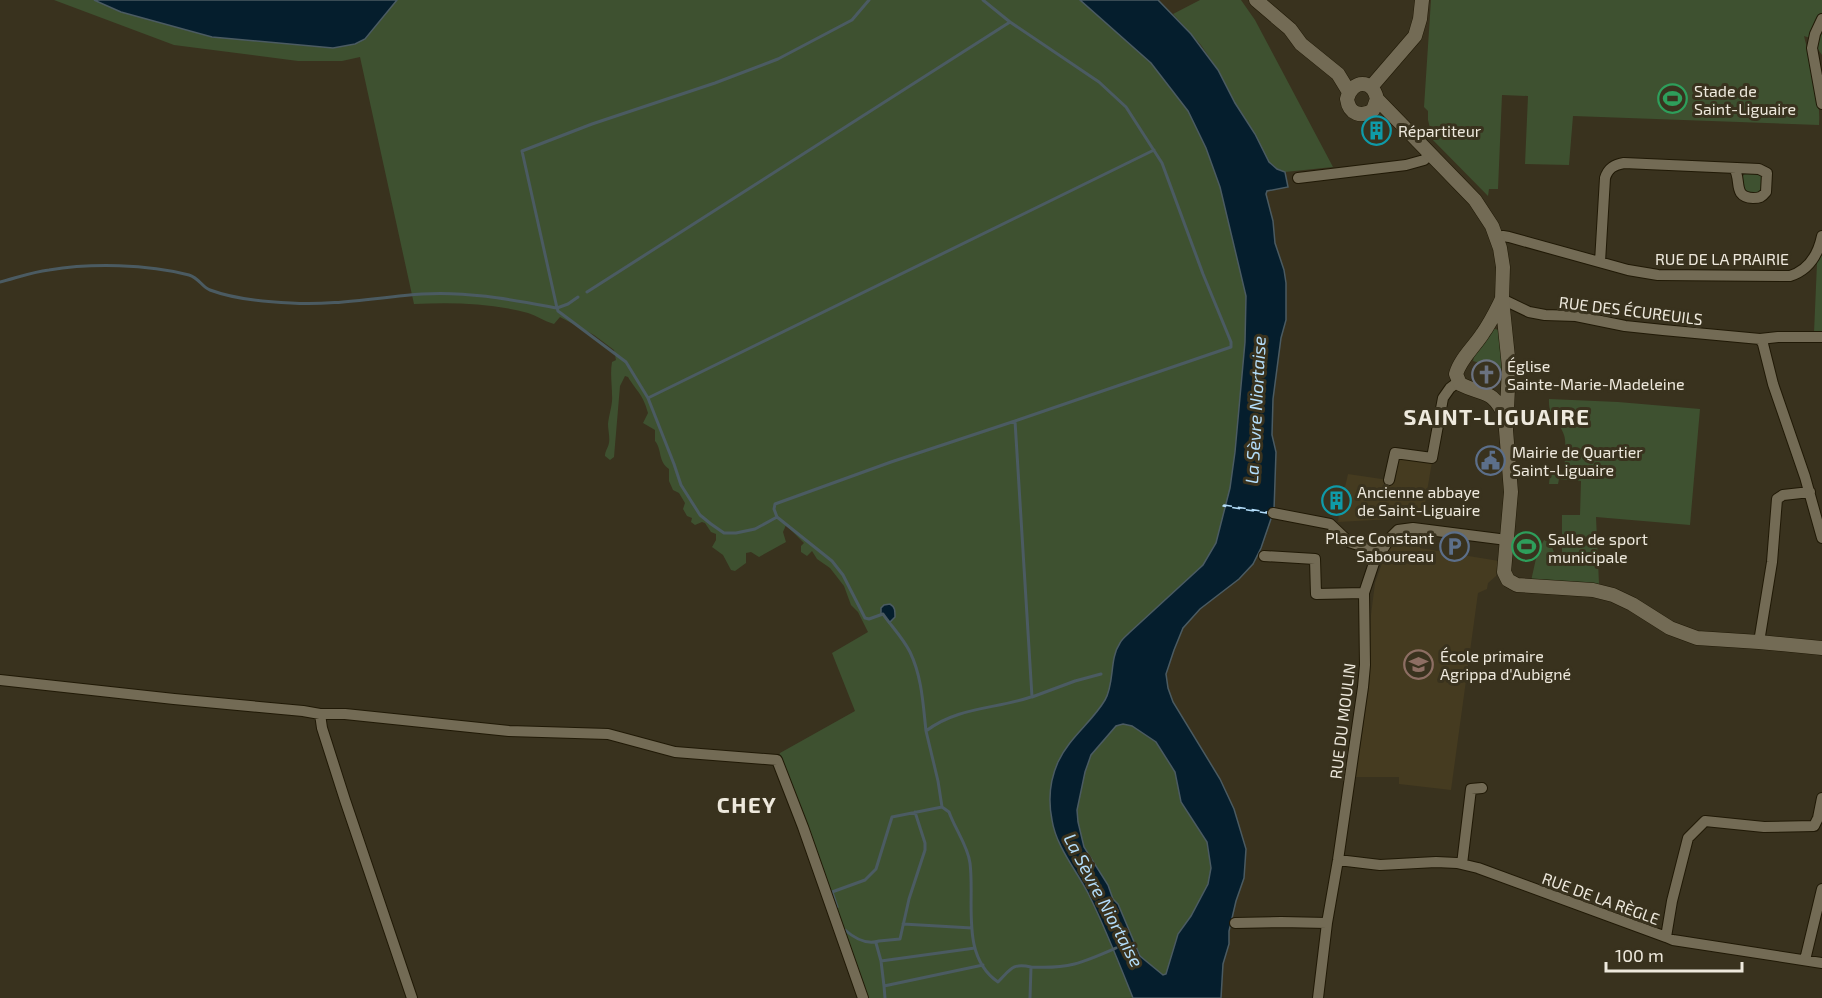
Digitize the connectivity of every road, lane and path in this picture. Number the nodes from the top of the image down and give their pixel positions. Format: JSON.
{"nodes":[{"id":1,"x":1256,"y":0,"type":"edge"},
{"id":2,"x":1422,"y":0,"type":"edge"},
{"id":3,"x":1822,"y":19,"type":"edge"},
{"id":4,"x":1290,"y":29,"type":"junction"},
{"id":5,"x":1370,"y":90,"type":"junction"},
{"id":6,"x":1349,"y":92,"type":"junction"},
{"id":7,"x":1822,"y":104,"type":"edge"},
{"id":8,"x":1366,"y":114,"type":"junction"},
{"id":9,"x":1400,"y":123,"type":"junction"},
{"id":10,"x":1431,"y":153,"type":"junction"},
{"id":11,"x":1734,"y":168,"type":"dead end"},
{"id":12,"x":1298,"y":178,"type":"dead end"},
{"id":13,"x":1822,"y":236,"type":"edge"},
{"id":14,"x":1497,"y":237,"type":"junction"},
{"id":15,"x":1600,"y":262,"type":"junction"},
{"id":16,"x":1502,"y":299,"type":"junction"},
{"id":17,"x":1490,"y":322,"type":"junction"},
{"id":18,"x":1506,"y":326,"type":"junction"},
{"id":19,"x":1822,"y":337,"type":"edge"},
{"id":20,"x":1760,"y":339,"type":"junction"},
{"id":21,"x":1458,"y":382,"type":"junction"},
{"id":22,"x":1509,"y":390,"type":"junction"},
{"id":23,"x":1491,"y":396,"type":"junction"},
{"id":24,"x":1506,"y":417,"type":"junction"},
{"id":25,"x":1389,"y":480,"type":"dead end"},
{"id":26,"x":1810,"y":492,"type":"junction"},
{"id":27,"x":1273,"y":513,"type":"dead end"},
{"id":28,"x":1822,"y":538,"type":"edge"},
{"id":29,"x":1507,"y":540,"type":"junction"},
{"id":30,"x":1380,"y":552,"type":"junction"},
{"id":31,"x":1264,"y":556,"type":"dead end"},
{"id":32,"x":1364,"y":593,"type":"junction"},
{"id":33,"x":1759,"y":642,"type":"junction"},
{"id":34,"x":1822,"y":648,"type":"edge"},
{"id":35,"x":0,"y":680,"type":"edge"},
{"id":36,"x":320,"y":714,"type":"junction"},
{"id":37,"x":1482,"y":788,"type":"dead end"},
{"id":38,"x":1822,"y":798,"type":"edge"},
{"id":39,"x":1338,"y":860,"type":"junction"},
{"id":40,"x":1462,"y":864,"type":"junction"},
{"id":41,"x":1822,"y":889,"type":"edge"},
{"id":42,"x":1235,"y":923,"type":"dead end"},
{"id":43,"x":1327,"y":923,"type":"junction"},
{"id":44,"x":1666,"y":937,"type":"junction"},
{"id":45,"x":1805,"y":960,"type":"junction"},
{"id":46,"x":1822,"y":963,"type":"edge"},
{"id":47,"x":412,"y":998,"type":"edge"},
{"id":48,"x":863,"y":998,"type":"edge"},
{"id":49,"x":1318,"y":998,"type":"edge"}],
"edges":[{"from":1,"to":4,"type":"street"},
{"from":2,"to":5,"type":"street"},
{"from":3,"to":7,"type":"street"},
{"from":4,"to":5,"type":"street"},
{"from":4,"to":6,"type":"street"},
{"from":5,"to":6,"type":"street"},
{"from":5,"to":8,"type":"street"},
{"from":5,"to":9,"type":"street"},
{"from":6,"to":8,"type":"street"},
{"from":8,"to":9,"type":"street"},
{"from":9,"to":10,"type":"street"},
{"from":10,"to":12,"type":"street"},
{"from":10,"to":14,"type":"street"},
{"from":11,"to":15,"type":"street"},
{"from":13,"to":15,"type":"street","name":"RUE DE LA PRAIRIE"},
{"from":14,"to":15,"type":"street","name":"RUE DE LA PRAIRIE"},
{"from":14,"to":16,"type":"street"},
{"from":16,"to":17,"type":"street"},
{"from":16,"to":18,"type":"street"},
{"from":16,"to":20,"type":"street","name":"RUE DES ÉCUREUILS"},
{"from":17,"to":18,"type":"street"},
{"from":17,"to":21,"type":"street"},
{"from":18,"to":22,"type":"street"},
{"from":19,"to":20,"type":"street","name":"RUE DES ÉCUREUILS"},
{"from":20,"to":26,"type":"street"},
{"from":21,"to":23,"type":"street"},
{"from":21,"to":25,"type":"street"},
{"from":22,"to":23,"type":"street"},
{"from":22,"to":24,"type":"street"},
{"from":23,"to":24,"type":"street"},
{"from":24,"to":29,"type":"street"},
{"from":26,"to":28,"type":"street"},
{"from":26,"to":33,"type":"street"},
{"from":27,"to":30,"type":"street"},
{"from":29,"to":30,"type":"street","name":"RUE DU MOULIN"},
{"from":29,"to":33,"type":"street"},
{"from":30,"to":32,"type":"street","name":"RUE DU MOULIN"},
{"from":31,"to":32,"type":"street"},
{"from":32,"to":39,"type":"street","name":"RUE DU MOULIN"},
{"from":33,"to":34,"type":"street"},
{"from":35,"to":36,"type":"street"},
{"from":36,"to":47,"type":"street"},
{"from":36,"to":48,"type":"street"},
{"from":37,"to":40,"type":"street"},
{"from":38,"to":44,"type":"street","name":"RUE DE LA RÈGLE"},
{"from":39,"to":40,"type":"street","name":"RUE DE LA RÈGLE"},
{"from":39,"to":43,"type":"street","name":"RUE DU MOULIN"},
{"from":40,"to":44,"type":"street","name":"RUE DE LA RÈGLE"},
{"from":41,"to":45,"type":"street"},
{"from":42,"to":43,"type":"street"},
{"from":43,"to":49,"type":"street","name":"RUE DU MOULIN"},
{"from":44,"to":45,"type":"street"},
{"from":45,"to":46,"type":"street"}]}
